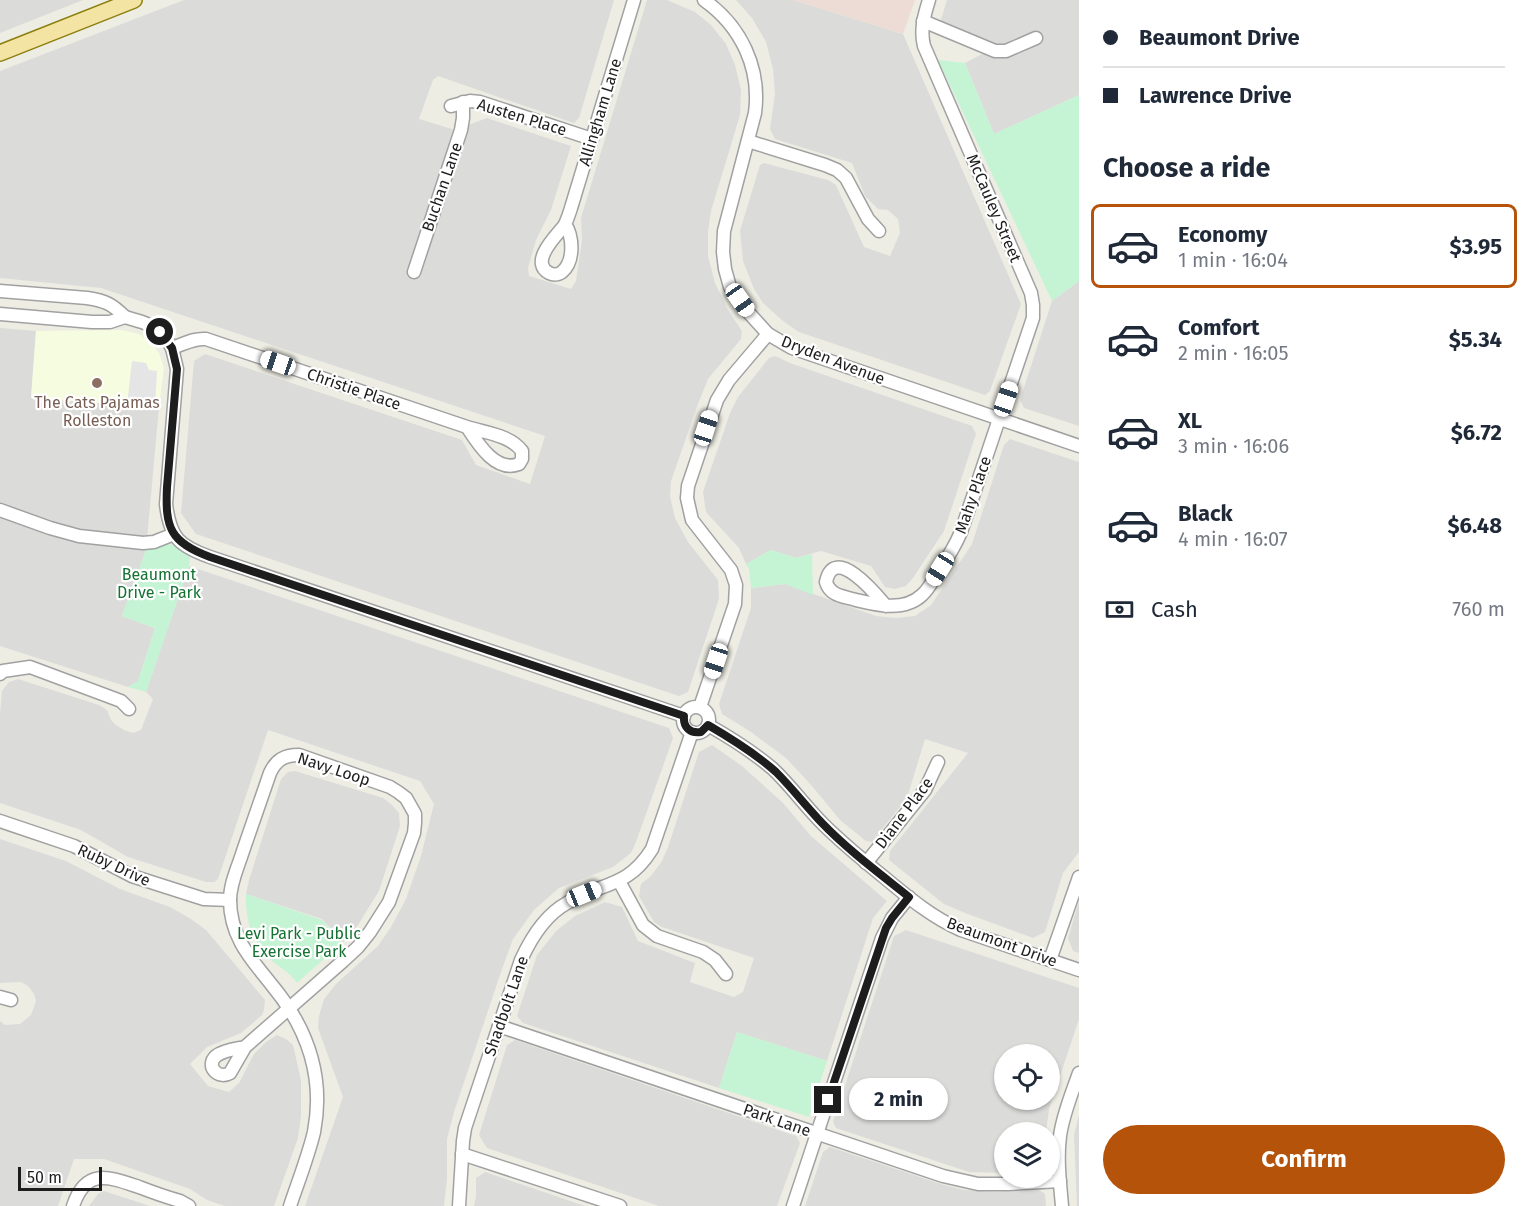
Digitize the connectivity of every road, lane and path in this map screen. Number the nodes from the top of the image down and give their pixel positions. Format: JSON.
{"nodes":[{"id":1,"x":134,"y":0,"type":"edge"},
{"id":2,"x":634,"y":0,"type":"edge"},
{"id":3,"x":704,"y":0,"type":"edge"},
{"id":4,"x":929,"y":0,"type":"edge"},
{"id":5,"x":923,"y":21,"type":"junction"},
{"id":6,"x":1036,"y":38,"type":"dead end"},
{"id":7,"x":0,"y":53,"type":"edge"},
{"id":8,"x":457,"y":104,"type":"joint"},
{"id":9,"x":592,"y":139,"type":"junction"},
{"id":10,"x":748,"y":141,"type":"junction"},
{"id":11,"x":565,"y":224,"type":"dead end"},
{"id":12,"x":879,"y":231,"type":"dead end"},
{"id":13,"x":414,"y":272,"type":"dead end"},
{"id":14,"x":2,"y":291,"type":"edge"},
{"id":15,"x":0,"y":314,"type":"edge"},
{"id":16,"x":125,"y":317,"type":"junction"},
{"id":17,"x":768,"y":334,"type":"junction"},
{"id":18,"x":172,"y":348,"type":"junction"},
{"id":19,"x":999,"y":419,"type":"junction"},
{"id":20,"x":467,"y":427,"type":"dead end"},
{"id":21,"x":1079,"y":446,"type":"edge"},
{"id":22,"x":0,"y":510,"type":"edge"},
{"id":23,"x":174,"y":534,"type":"junction"},
{"id":24,"x":886,"y":606,"type":"junction"},
{"id":25,"x":0,"y":674,"type":"edge"},
{"id":26,"x":700,"y":707,"type":"junction"},
{"id":27,"x":129,"y":709,"type":"dead end"},
{"id":28,"x":684,"y":716,"type":"junction"},
{"id":29,"x":708,"y":725,"type":"junction"},
{"id":30,"x":692,"y":732,"type":"junction"},
{"id":31,"x":938,"y":762,"type":"dead end"},
{"id":32,"x":0,"y":821,"type":"edge"},
{"id":33,"x":866,"y":863,"type":"junction"},
{"id":34,"x":1079,"y":877,"type":"edge"},
{"id":35,"x":619,"y":881,"type":"junction"},
{"id":36,"x":909,"y":897,"type":"junction"},
{"id":37,"x":230,"y":900,"type":"junction"},
{"id":38,"x":1050,"y":960,"type":"junction"},
{"id":39,"x":1079,"y":970,"type":"edge"},
{"id":40,"x":726,"y":974,"type":"dead end"},
{"id":41,"x":290,"y":1008,"type":"junction"},
{"id":42,"x":499,"y":1026,"type":"junction"},
{"id":43,"x":245,"y":1047,"type":"dead end"},
{"id":44,"x":1079,"y":1073,"type":"edge"},
{"id":45,"x":817,"y":1134,"type":"junction"},
{"id":46,"x":1060,"y":1135,"type":"edge"},
{"id":47,"x":462,"y":1154,"type":"junction"},
{"id":48,"x":1060,"y":1181,"type":"edge"},
{"id":49,"x":994,"y":1184,"type":"edge"},
{"id":50,"x":73,"y":1206,"type":"edge"},
{"id":51,"x":189,"y":1206,"type":"edge"},
{"id":52,"x":290,"y":1206,"type":"edge"},
{"id":53,"x":459,"y":1206,"type":"edge"},
{"id":54,"x":620,"y":1206,"type":"edge"},
{"id":55,"x":793,"y":1206,"type":"edge"},
{"id":56,"x":1062,"y":1206,"type":"edge"}],
"edges":[{"from":1,"to":7,"type":"main road"},
{"from":2,"to":9,"type":"street","name":"Allingham Lane"},
{"from":3,"to":10,"type":"street","name":"Dryden Avenue"},
{"from":4,"to":5,"type":"street","name":"McCauley Street"},
{"from":5,"to":6,"type":"street"},
{"from":5,"to":19,"type":"street","name":"McCauley Street"},
{"from":8,"to":9,"type":"street","name":"Austen Place"},
{"from":8,"to":13,"type":"street","name":"Buchan Lane"},
{"from":9,"to":11,"type":"street","name":"Allingham Lane"},
{"from":10,"to":12,"type":"street"},
{"from":10,"to":17,"type":"street","name":"Dryden Avenue"},
{"from":14,"to":15,"type":"street"},
{"from":14,"to":16,"type":"street"},
{"from":15,"to":16,"type":"street"},
{"from":16,"to":18,"type":"street"},
{"from":17,"to":19,"type":"street","name":"Dryden Avenue"},
{"from":17,"to":26,"type":"street"},
{"from":18,"to":20,"type":"street","name":"Christie Place"},
{"from":18,"to":23,"type":"street"},
{"from":19,"to":21,"type":"street","name":"Dryden Avenue"},
{"from":19,"to":24,"type":"street","name":"Mahy Place"},
{"from":22,"to":23,"type":"street"},
{"from":23,"to":28,"type":"street"},
{"from":24,"to":24,"type":"street","name":"Mahy Place"},
{"from":25,"to":27,"type":"street"},
{"from":26,"to":28,"type":"street"},
{"from":26,"to":29,"type":"street"},
{"from":28,"to":30,"type":"street"},
{"from":29,"to":30,"type":"street"},
{"from":29,"to":33,"type":"street","name":"Beaumont Drive"},
{"from":30,"to":35,"type":"street","name":"Shadbolt Lane"},
{"from":31,"to":33,"type":"street","name":"Diane Place"},
{"from":32,"to":37,"type":"street","name":"Ruby Drive"},
{"from":33,"to":36,"type":"street","name":"Beaumont Drive"},
{"from":34,"to":38,"type":"street"},
{"from":35,"to":40,"type":"street"},
{"from":35,"to":42,"type":"street","name":"Shadbolt Lane"},
{"from":36,"to":38,"type":"street","name":"Beaumont Drive"},
{"from":36,"to":45,"type":"street"},
{"from":37,"to":41,"type":"street","name":"Navy Loop"},
{"from":37,"to":41,"type":"street","name":"Navy Loop"},
{"from":38,"to":39,"type":"street","name":"Beaumont Drive"},
{"from":41,"to":43,"type":"street"},
{"from":41,"to":52,"type":"street","name":"Navy Loop"},
{"from":42,"to":45,"type":"street","name":"Park Lane"},
{"from":42,"to":47,"type":"street","name":"Shadbolt Lane"},
{"from":44,"to":46,"type":"street"},
{"from":45,"to":49,"type":"street","name":"Park Lane"},
{"from":45,"to":55,"type":"street"},
{"from":47,"to":53,"type":"street","name":"Shadbolt Lane"},
{"from":47,"to":54,"type":"street"},
{"from":48,"to":56,"type":"street"},
{"from":50,"to":51,"type":"street"}]}
